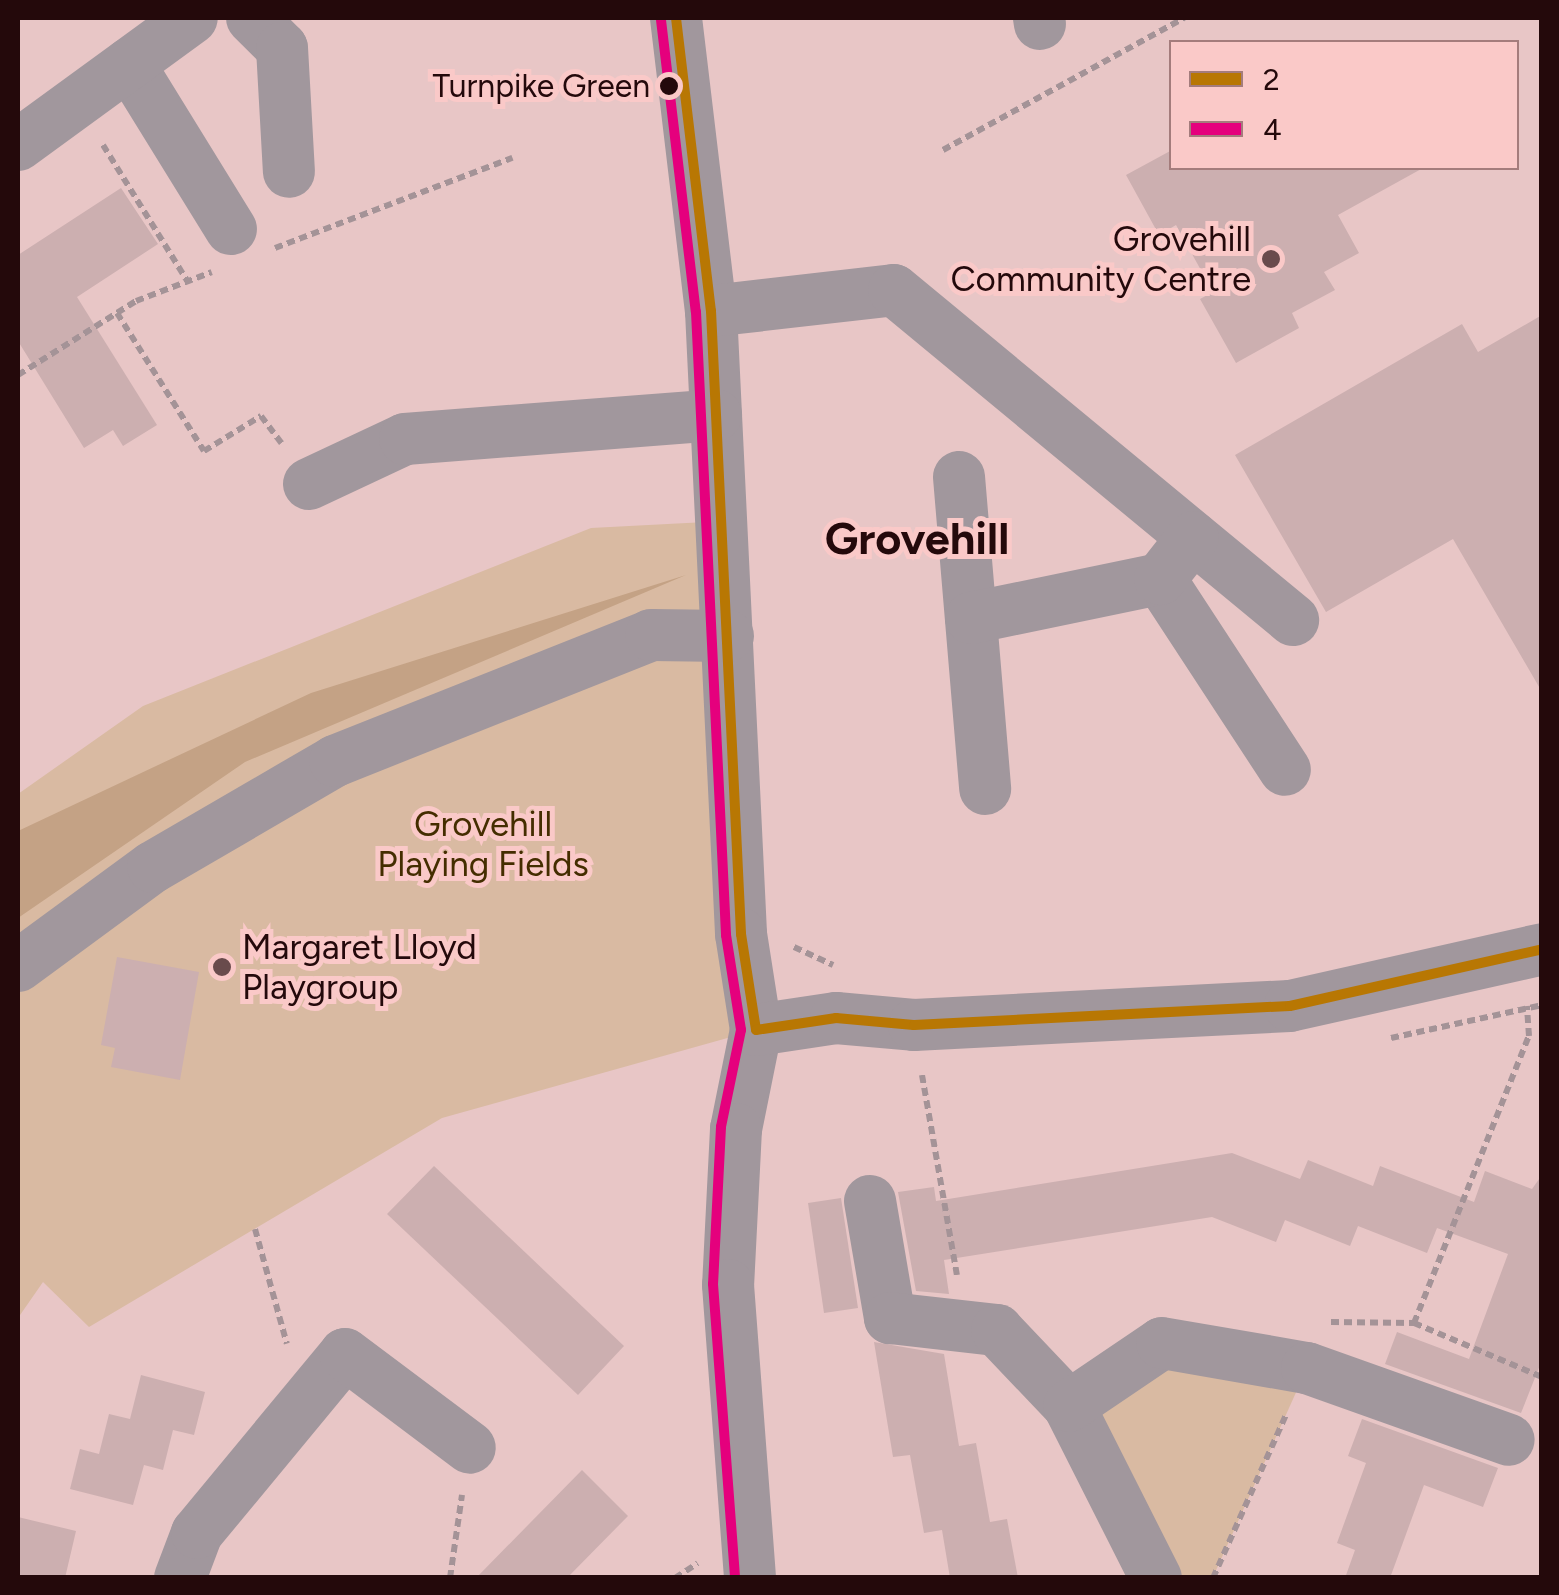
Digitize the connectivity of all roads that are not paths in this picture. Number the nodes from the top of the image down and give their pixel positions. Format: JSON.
{"nodes":[{"id":1,"x":192,"y":18,"type":"edge"},
{"id":2,"x":252,"y":18,"type":"edge"},
{"id":3,"x":676,"y":18,"type":"edge"},
{"id":4,"x":130,"y":64,"type":"junction"},
{"id":5,"x":19,"y":140,"type":"edge"},
{"id":6,"x":289,"y":172,"type":"dead end"},
{"id":7,"x":231,"y":229,"type":"dead end"},
{"id":8,"x":712,"y":311,"type":"junction"},
{"id":9,"x":716,"y":415,"type":"junction"},
{"id":10,"x":959,"y":476,"type":"dead end"},
{"id":11,"x":309,"y":484,"type":"road end"},
{"id":12,"x":1193,"y":537,"type":"junction"},
{"id":13,"x":1160,"y":578,"type":"junction"},
{"id":14,"x":971,"y":618,"type":"junction"},
{"id":15,"x":1293,"y":620,"type":"dead end"},
{"id":16,"x":728,"y":636,"type":"junction"},
{"id":17,"x":1285,"y":770,"type":"dead end"},
{"id":18,"x":985,"y":789,"type":"dead end"},
{"id":19,"x":1535,"y":951,"type":"edge"},
{"id":20,"x":18,"y":966,"type":"edge"},
{"id":21,"x":756,"y":1030,"type":"junction"},
{"id":22,"x":870,"y":1201,"type":"dead end"},
{"id":23,"x":1068,"y":1406,"type":"junction"},
{"id":24,"x":1509,"y":1440,"type":"dead end"},
{"id":25,"x":470,"y":1448,"type":"road end"},
{"id":26,"x":180,"y":1578,"type":"edge"},
{"id":27,"x":750,"y":1578,"type":"edge"},
{"id":28,"x":1156,"y":1578,"type":"edge"}],
"edges":[{"from":1,"to":4,"type":"street"},
{"from":2,"to":6,"type":"street"},
{"from":3,"to":8,"type":"street"},
{"from":4,"to":5,"type":"street"},
{"from":4,"to":7,"type":"street"},
{"from":8,"to":9,"type":"street"},
{"from":8,"to":12,"type":"street"},
{"from":9,"to":11,"type":"street"},
{"from":9,"to":16,"type":"street"},
{"from":10,"to":14,"type":"street"},
{"from":12,"to":13,"type":"street"},
{"from":12,"to":15,"type":"street"},
{"from":13,"to":14,"type":"street"},
{"from":13,"to":17,"type":"street"},
{"from":14,"to":18,"type":"street"},
{"from":16,"to":20,"type":"street"},
{"from":16,"to":21,"type":"street"},
{"from":19,"to":21,"type":"street"},
{"from":21,"to":27,"type":"street"},
{"from":22,"to":23,"type":"street"},
{"from":23,"to":24,"type":"street"},
{"from":23,"to":28,"type":"street"},
{"from":25,"to":26,"type":"street"}]}
